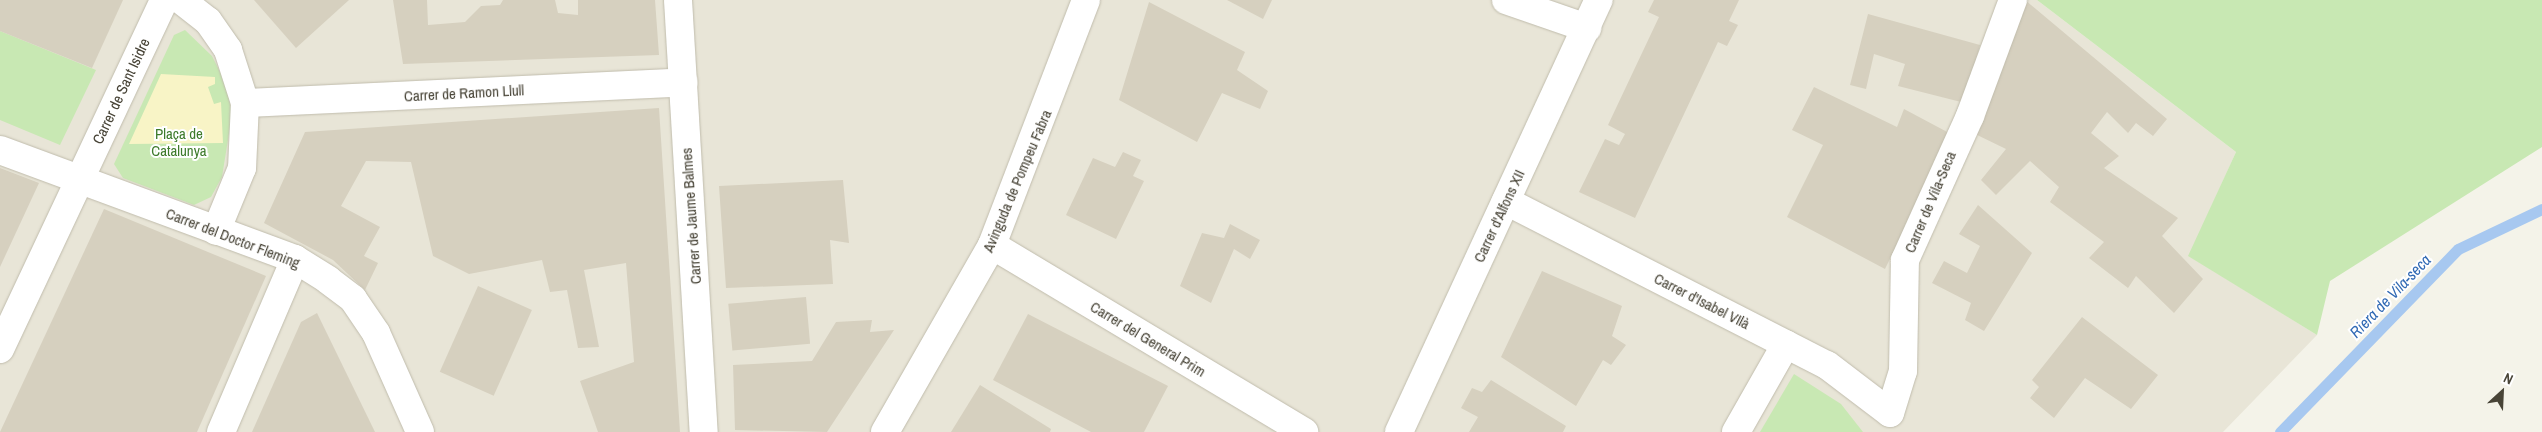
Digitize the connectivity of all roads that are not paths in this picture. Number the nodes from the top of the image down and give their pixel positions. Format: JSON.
{"nodes":[{"id":1,"x":164,"y":0,"type":"edge"},
{"id":2,"x":181,"y":0,"type":"edge"},
{"id":3,"x":678,"y":0,"type":"edge"},
{"id":4,"x":1086,"y":0,"type":"edge"},
{"id":5,"x":1506,"y":0,"type":"edge"},
{"id":6,"x":1599,"y":0,"type":"edge"},
{"id":7,"x":2013,"y":0,"type":"edge"},
{"id":8,"x":1586,"y":28,"type":"junction"},
{"id":9,"x":683,"y":82,"type":"junction"},
{"id":10,"x":246,"y":103,"type":"junction"},
{"id":11,"x":0,"y":150,"type":"edge"},
{"id":12,"x":78,"y":182,"type":"junction"},
{"id":13,"x":1506,"y":201,"type":"junction"},
{"id":14,"x":216,"y":231,"type":"junction"},
{"id":15,"x":992,"y":245,"type":"junction"},
{"id":16,"x":295,"y":259,"type":"junction"},
{"id":17,"x":1786,"y":344,"type":"junction"},
{"id":18,"x":0,"y":350,"type":"edge"},
{"id":19,"x":1893,"y":423,"type":"edge"},
{"id":20,"x":221,"y":432,"type":"edge"},
{"id":21,"x":420,"y":432,"type":"edge"},
{"id":22,"x":704,"y":432,"type":"edge"},
{"id":23,"x":885,"y":432,"type":"edge"},
{"id":24,"x":1304,"y":432,"type":"edge"},
{"id":25,"x":1399,"y":432,"type":"edge"},
{"id":26,"x":1736,"y":432,"type":"edge"}],
"edges":[{"from":1,"to":12,"type":"street","name":"Carrer de Sant Isidre"},
{"from":2,"to":10,"type":"street"},
{"from":3,"to":9,"type":"street","name":"Carrer de Jaume Balmes"},
{"from":4,"to":15,"type":"street","name":"Avinguda de Pompeu Fabra"},
{"from":5,"to":8,"type":"street"},
{"from":6,"to":8,"type":"street","name":"Carrer d'Alfons XII"},
{"from":7,"to":19,"type":"street","name":"Carrer de Vila-Seca"},
{"from":8,"to":13,"type":"street","name":"Carrer d'Alfons XII"},
{"from":9,"to":10,"type":"street","name":"Carrer de Ramon Llull"},
{"from":9,"to":22,"type":"street","name":"Carrer de Jaume Balmes"},
{"from":10,"to":14,"type":"street"},
{"from":11,"to":12,"type":"street","name":"Carrer del Doctor Fleming"},
{"from":12,"to":14,"type":"street","name":"Carrer del Doctor Fleming"},
{"from":12,"to":18,"type":"street","name":"Carrer de Sant Isidre"},
{"from":13,"to":17,"type":"street","name":"Carrer d'Isabel VIlà"},
{"from":13,"to":25,"type":"street","name":"Carrer d'Alfons XII"},
{"from":14,"to":16,"type":"street","name":"Carrer del Doctor Fleming"},
{"from":15,"to":23,"type":"street","name":"Avinguda de Pompeu Fabra"},
{"from":15,"to":24,"type":"street","name":"Carrer del General Prim"},
{"from":16,"to":20,"type":"street"},
{"from":16,"to":21,"type":"street","name":"Carrer del Doctor Fleming"},
{"from":17,"to":19,"type":"street","name":"Carrer d'Isabel VIlà"},
{"from":17,"to":26,"type":"street"}]}
